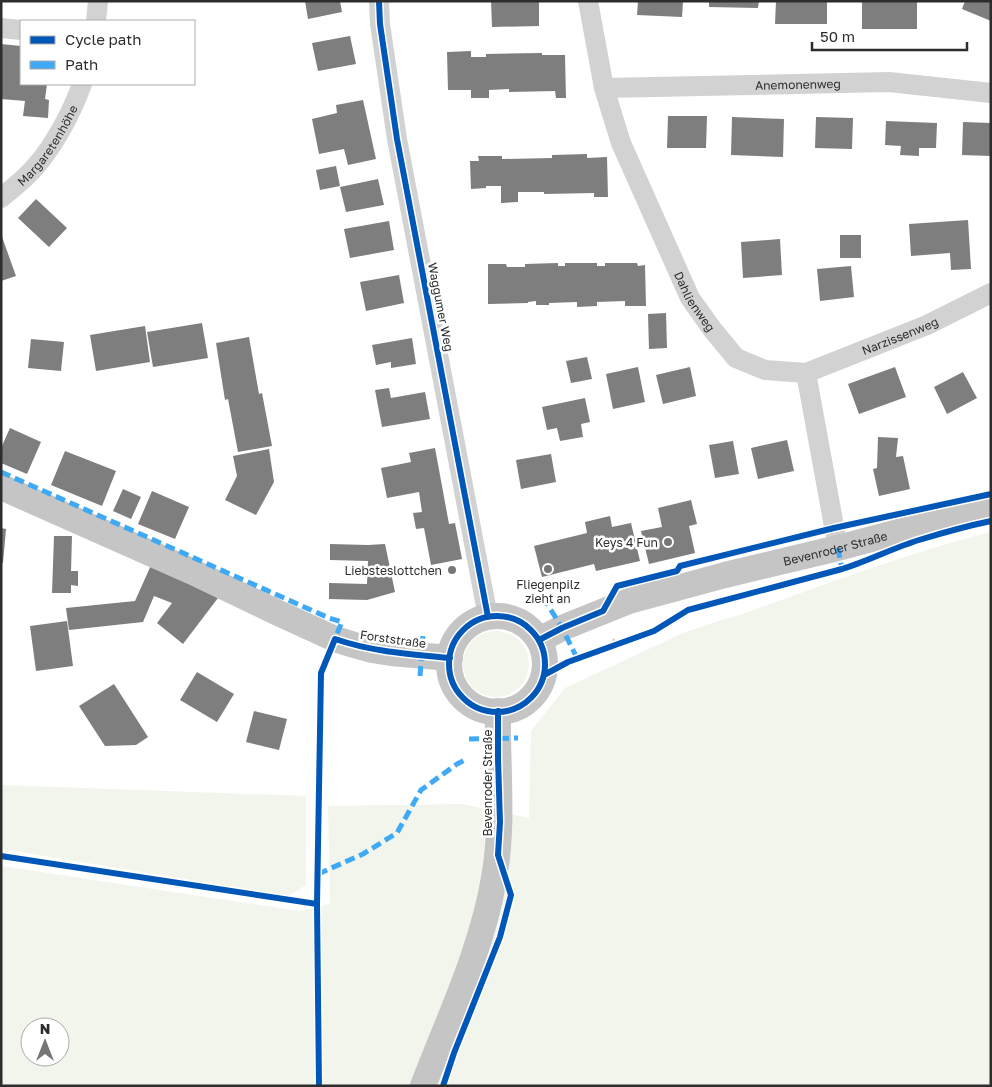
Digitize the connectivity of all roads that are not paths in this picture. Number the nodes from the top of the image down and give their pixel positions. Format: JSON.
{"nodes":[{"id":1,"x":98,"y":1,"type":"edge"},
{"id":2,"x":379,"y":1,"type":"edge"},
{"id":3,"x":588,"y":1,"type":"edge"},
{"id":4,"x":96,"y":20,"type":"edge"},
{"id":5,"x":1,"y":28,"type":"edge"},
{"id":6,"x":20,"y":30,"type":"edge"},
{"id":7,"x":82,"y":85,"type":"edge"},
{"id":8,"x":604,"y":88,"type":"junction"},
{"id":9,"x":991,"y":93,"type":"edge"},
{"id":10,"x":1,"y":198,"type":"edge"},
{"id":11,"x":991,"y":293,"type":"edge"},
{"id":12,"x":806,"y":372,"type":"junction"},
{"id":13,"x":1,"y":487,"type":"edge"},
{"id":14,"x":991,"y":507,"type":"edge"},
{"id":15,"x":838,"y":548,"type":"junction"},
{"id":16,"x":488,"y":616,"type":"junction"},
{"id":17,"x":539,"y":640,"type":"junction"},
{"id":18,"x":450,"y":658,"type":"junction"},
{"id":19,"x":498,"y":711,"type":"junction"},
{"id":20,"x":425,"y":1082,"type":"edge"}],
"edges":[{"from":1,"to":4,"type":"street"},
{"from":2,"to":16,"type":"street","name":"Waggumer Weg"},
{"from":3,"to":8,"type":"street","name":"Dahlienweg"},
{"from":5,"to":6,"type":"street"},
{"from":7,"to":10,"type":"street","name":"Margaretenhöhe"},
{"from":8,"to":9,"type":"street","name":"Anemonenweg"},
{"from":8,"to":12,"type":"street","name":"Dahlienweg"},
{"from":11,"to":12,"type":"street","name":"Narzissenweg"},
{"from":12,"to":15,"type":"street"},
{"from":13,"to":18,"type":"main road","name":"Forststraße"},
{"from":14,"to":15,"type":"main road","name":"Bevenroder Straße"},
{"from":15,"to":17,"type":"main road","name":"Bevenroder Straße"},
{"from":16,"to":17,"type":"main road"},
{"from":16,"to":18,"type":"main road","name":"Bevenroder Straße"},
{"from":17,"to":19,"type":"main road","name":"Bevenroder Straße"},
{"from":18,"to":19,"type":"main road","name":"Bevenroder Straße"},
{"from":19,"to":20,"type":"main road","name":"Bevenroder Straße"}]}
